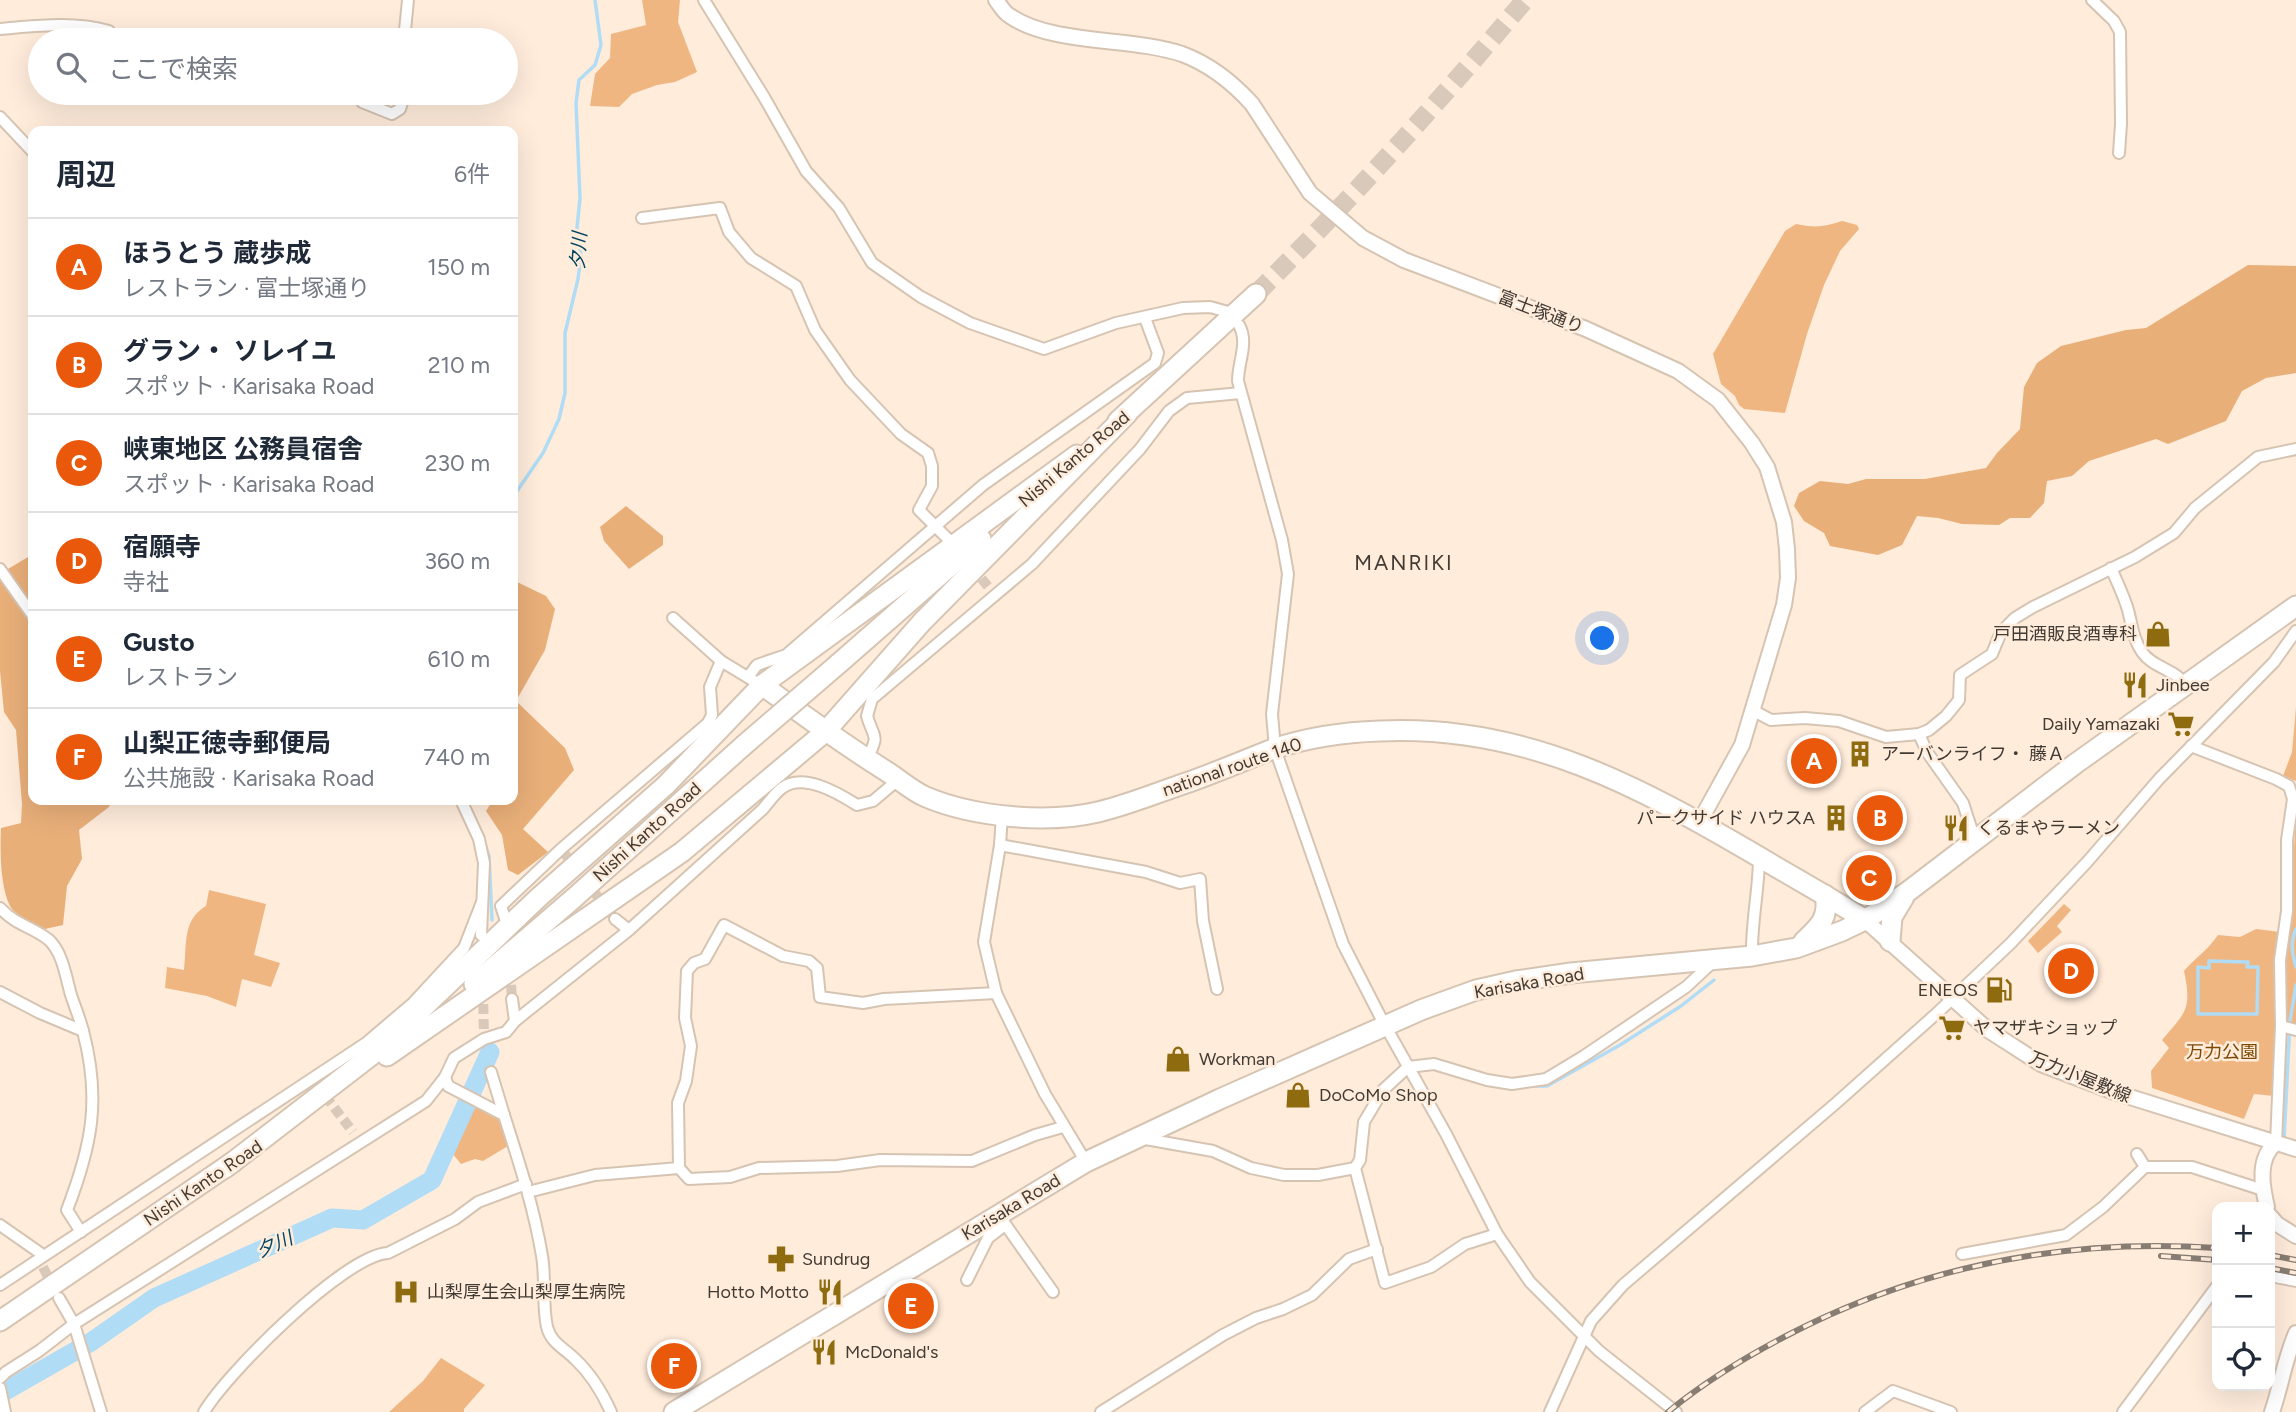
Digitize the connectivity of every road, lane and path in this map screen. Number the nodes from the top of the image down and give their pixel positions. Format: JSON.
{"nodes":[{"id":1,"x":408,"y":0,"type":"edge"},
{"id":2,"x":704,"y":0,"type":"edge"},
{"id":3,"x":996,"y":0,"type":"edge"},
{"id":4,"x":2092,"y":0,"type":"edge"},
{"id":5,"x":98,"y":28,"type":"edge"},
{"id":6,"x":405,"y":28,"type":"edge"},
{"id":7,"x":0,"y":29,"type":"edge"},
{"id":8,"x":370,"y":105,"type":"edge"},
{"id":9,"x":401,"y":105,"type":"edge"},
{"id":10,"x":0,"y":117,"type":"edge"},
{"id":11,"x":28,"y":147,"type":"edge"},
{"id":12,"x":2119,"y":153,"type":"dead end"},
{"id":13,"x":642,"y":218,"type":"dead end"},
{"id":14,"x":1256,"y":294,"type":"tunnel mouth"},
{"id":15,"x":1228,"y":312,"type":"dead end"},
{"id":16,"x":1145,"y":318,"type":"junction"},
{"id":17,"x":1239,"y":325,"type":"dead end"},
{"id":18,"x":1241,"y":393,"type":"junction"},
{"id":19,"x":1127,"y":415,"type":"junction"},
{"id":20,"x":2296,"y":449,"type":"edge"},
{"id":21,"x":1077,"y":455,"type":"junction"},
{"id":22,"x":935,"y":525,"type":"junction"},
{"id":23,"x":948,"y":539,"type":"dead end"},
{"id":24,"x":2111,"y":568,"type":"junction"},
{"id":25,"x":0,"y":569,"type":"edge"},
{"id":26,"x":2296,"y":606,"type":"edge"},
{"id":27,"x":28,"y":609,"type":"edge"},
{"id":28,"x":673,"y":618,"type":"dead end"},
{"id":29,"x":2296,"y":631,"type":"edge"},
{"id":30,"x":721,"y":661,"type":"junction"},
{"id":31,"x":755,"y":681,"type":"junction"},
{"id":32,"x":2186,"y":685,"type":"junction"},
{"id":33,"x":1752,"y":710,"type":"junction"},
{"id":34,"x":825,"y":732,"type":"junction"},
{"id":35,"x":1919,"y":734,"type":"junction"},
{"id":36,"x":2191,"y":746,"type":"junction"},
{"id":37,"x":1275,"y":749,"type":"junction"},
{"id":38,"x":867,"y":759,"type":"junction"},
{"id":39,"x":899,"y":779,"type":"junction"},
{"id":40,"x":463,"y":805,"type":"edge"},
{"id":41,"x":1002,"y":815,"type":"junction"},
{"id":42,"x":1700,"y":821,"type":"junction"},
{"id":43,"x":1975,"y":840,"type":"junction"},
{"id":44,"x":1000,"y":845,"type":"junction"},
{"id":45,"x":1759,"y":857,"type":"junction"},
{"id":46,"x":1906,"y":893,"type":"junction"},
{"id":47,"x":1825,"y":895,"type":"junction"},
{"id":48,"x":482,"y":902,"type":"junction"},
{"id":49,"x":0,"y":908,"type":"edge"},
{"id":50,"x":615,"y":919,"type":"tunnel mouth"},
{"id":51,"x":1865,"y":920,"type":"junction"},
{"id":52,"x":506,"y":921,"type":"dead end"},
{"id":53,"x":629,"y":930,"type":"junction"},
{"id":54,"x":481,"y":935,"type":"dead end"},
{"id":55,"x":1890,"y":942,"type":"junction"},
{"id":56,"x":1796,"y":948,"type":"junction"},
{"id":57,"x":1752,"y":956,"type":"junction"},
{"id":58,"x":1715,"y":960,"type":"junction"},
{"id":59,"x":1217,"y":989,"type":"dead end"},
{"id":60,"x":0,"y":992,"type":"edge"},
{"id":61,"x":996,"y":993,"type":"junction"},
{"id":62,"x":512,"y":999,"type":"tunnel mouth"},
{"id":63,"x":1952,"y":999,"type":"junction"},
{"id":64,"x":515,"y":1021,"type":"junction"},
{"id":65,"x":1386,"y":1025,"type":"junction"},
{"id":66,"x":2289,"y":1028,"type":"edge"},
{"id":67,"x":83,"y":1031,"type":"junction"},
{"id":68,"x":377,"y":1063,"type":"junction"},
{"id":69,"x":1408,"y":1067,"type":"junction"},
{"id":70,"x":491,"y":1072,"type":"dead end"},
{"id":71,"x":445,"y":1077,"type":"junction"},
{"id":72,"x":504,"y":1115,"type":"junction"},
{"id":73,"x":1063,"y":1127,"type":"junction"},
{"id":74,"x":353,"y":1132,"type":"tunnel mouth"},
{"id":75,"x":1136,"y":1138,"type":"junction"},
{"id":76,"x":362,"y":1142,"type":"junction"},
{"id":77,"x":2276,"y":1143,"type":"junction"},
{"id":78,"x":2296,"y":1149,"type":"edge"},
{"id":79,"x":2137,"y":1154,"type":"dead end"},
{"id":80,"x":1086,"y":1163,"type":"junction"},
{"id":81,"x":2145,"y":1167,"type":"junction"},
{"id":82,"x":225,"y":1168,"type":"junction"},
{"id":83,"x":679,"y":1168,"type":"junction"},
{"id":84,"x":1355,"y":1168,"type":"junction"},
{"id":85,"x":527,"y":1188,"type":"junction"},
{"id":86,"x":2263,"y":1190,"type":"junction"},
{"id":87,"x":2266,"y":1202,"type":"edge"},
{"id":88,"x":1002,"y":1219,"type":"junction"},
{"id":89,"x":2275,"y":1222,"type":"edge"},
{"id":90,"x":0,"y":1225,"type":"edge"},
{"id":91,"x":81,"y":1232,"type":"junction"},
{"id":92,"x":1497,"y":1234,"type":"junction"},
{"id":93,"x":2296,"y":1236,"type":"edge"},
{"id":94,"x":1377,"y":1249,"type":"junction"},
{"id":95,"x":1962,"y":1254,"type":"dead end"},
{"id":96,"x":41,"y":1260,"type":"junction"},
{"id":97,"x":2275,"y":1277,"type":"edge"},
{"id":98,"x":967,"y":1280,"type":"dead end"},
{"id":99,"x":2296,"y":1281,"type":"edge"},
{"id":100,"x":0,"y":1285,"type":"edge"},
{"id":101,"x":1054,"y":1292,"type":"dead end"},
{"id":102,"x":2212,"y":1293,"type":"edge"},
{"id":103,"x":58,"y":1298,"type":"tunnel mouth"},
{"id":104,"x":0,"y":1321,"type":"edge"},
{"id":105,"x":74,"y":1324,"type":"junction"},
{"id":106,"x":2296,"y":1333,"type":"edge"},
{"id":107,"x":1583,"y":1336,"type":"junction"},
{"id":108,"x":0,"y":1378,"type":"edge"},
{"id":109,"x":0,"y":1388,"type":"edge"},
{"id":110,"x":5,"y":1408,"type":"edge"},
{"id":111,"x":101,"y":1412,"type":"edge"},
{"id":112,"x":204,"y":1412,"type":"edge"},
{"id":113,"x":611,"y":1412,"type":"edge"},
{"id":114,"x":674,"y":1412,"type":"edge"},
{"id":115,"x":1101,"y":1412,"type":"edge"},
{"id":116,"x":1550,"y":1412,"type":"edge"},
{"id":117,"x":1676,"y":1412,"type":"edge"},
{"id":118,"x":1865,"y":1412,"type":"edge"},
{"id":119,"x":1951,"y":1412,"type":"edge"},
{"id":120,"x":2123,"y":1412,"type":"edge"},
{"id":121,"x":2272,"y":1412,"type":"edge"}],
"edges":[{"from":1,"to":6,"type":"street"},
{"from":2,"to":16,"type":"street"},
{"from":3,"to":33,"type":"street","name":"富士塚通り"},
{"from":4,"to":12,"type":"street"},
{"from":5,"to":7,"type":"street"},
{"from":8,"to":9,"type":"street"},
{"from":10,"to":11,"type":"street"},
{"from":13,"to":22,"type":"street"},
{"from":14,"to":19,"type":"highway","name":"Nishi Kanto Road"},
{"from":15,"to":16,"type":"street"},
{"from":16,"to":22,"type":"street"},
{"from":17,"to":18,"type":"street"},
{"from":18,"to":37,"type":"street"},
{"from":18,"to":38,"type":"street"},
{"from":19,"to":21,"type":"highway","name":"Nishi Kanto Road"},
{"from":19,"to":34,"type":"highway"},
{"from":20,"to":24,"type":"street"},
{"from":21,"to":31,"type":"highway"},
{"from":21,"to":68,"type":"highway","name":"Nishi Kanto Road","bridge":true},
{"from":22,"to":23,"type":"street"},
{"from":22,"to":31,"type":"street"},
{"from":24,"to":32,"type":"street"},
{"from":24,"to":35,"type":"street"},
{"from":25,"to":27,"type":"street"},
{"from":26,"to":32,"type":"highway","name":"Karisaka Road"},
{"from":28,"to":30,"type":"street"},
{"from":29,"to":36,"type":"street"},
{"from":30,"to":31,"type":"street"},
{"from":30,"to":52,"type":"street"},
{"from":31,"to":34,"type":"highway","name":"national route 140"},
{"from":31,"to":82,"type":"highway"},
{"from":32,"to":43,"type":"highway","name":"Karisaka Road"},
{"from":33,"to":35,"type":"street"},
{"from":33,"to":42,"type":"street","name":"富士塚通り"},
{"from":34,"to":38,"type":"highway","name":"national route 140"},
{"from":34,"to":68,"type":"highway"},
{"from":35,"to":43,"type":"street"},
{"from":36,"to":63,"type":"street"},
{"from":36,"to":66,"type":"street"},
{"from":37,"to":41,"type":"highway","name":"national route 140"},
{"from":37,"to":42,"type":"highway","name":"national route 140"},
{"from":37,"to":65,"type":"street"},
{"from":38,"to":39,"type":"highway","name":"national route 140"},
{"from":39,"to":41,"type":"highway","name":"national route 140"},
{"from":39,"to":53,"type":"street"},
{"from":40,"to":48,"type":"street"},
{"from":41,"to":44,"type":"street"},
{"from":42,"to":45,"type":"highway","name":"national route 140"},
{"from":43,"to":46,"type":"highway","name":"Karisaka Road"},
{"from":44,"to":59,"type":"street"},
{"from":44,"to":61,"type":"street"},
{"from":45,"to":47,"type":"highway","name":"national route 140"},
{"from":45,"to":57,"type":"street"},
{"from":46,"to":51,"type":"highway","name":"Karisaka Road"},
{"from":46,"to":55,"type":"highway"},
{"from":47,"to":51,"type":"highway","name":"national route 140"},
{"from":47,"to":56,"type":"highway"},
{"from":48,"to":54,"type":"street"},
{"from":48,"to":91,"type":"street"},
{"from":49,"to":67,"type":"street"},
{"from":50,"to":53,"type":"street"},
{"from":51,"to":55,"type":"street","name":"万力小屋敷線"},
{"from":51,"to":56,"type":"highway","name":"Karisaka Road"},
{"from":53,"to":64,"type":"street"},
{"from":55,"to":63,"type":"street","name":"万力小屋敷線"},
{"from":56,"to":57,"type":"highway","name":"Karisaka Road"},
{"from":57,"to":58,"type":"highway","name":"Karisaka Road"},
{"from":58,"to":65,"type":"highway","name":"Karisaka Road"},
{"from":58,"to":69,"type":"street"},
{"from":60,"to":67,"type":"street"},
{"from":61,"to":73,"type":"street"},
{"from":61,"to":83,"type":"street"},
{"from":62,"to":64,"type":"street"},
{"from":63,"to":77,"type":"street","name":"万力小屋敷線"},
{"from":63,"to":107,"type":"street"},
{"from":64,"to":71,"type":"street"},
{"from":65,"to":69,"type":"street"},
{"from":65,"to":75,"type":"highway","name":"Karisaka Road"},
{"from":66,"to":77,"type":"street"},
{"from":67,"to":91,"type":"street"},
{"from":68,"to":82,"type":"highway","name":"Nishi Kanto Road"},
{"from":69,"to":84,"type":"street"},
{"from":69,"to":92,"type":"street"},
{"from":70,"to":72,"type":"street"},
{"from":71,"to":72,"type":"street"},
{"from":71,"to":76,"type":"street"},
{"from":72,"to":85,"type":"street"},
{"from":73,"to":80,"type":"street"},
{"from":73,"to":83,"type":"street"},
{"from":74,"to":76,"type":"street"},
{"from":75,"to":80,"type":"highway","name":"Karisaka Road"},
{"from":75,"to":84,"type":"street"},
{"from":76,"to":105,"type":"street"},
{"from":77,"to":78,"type":"street","name":"万力小屋敷線"},
{"from":77,"to":86,"type":"street"},
{"from":79,"to":81,"type":"street"},
{"from":80,"to":88,"type":"highway","name":"Karisaka Road"},
{"from":81,"to":86,"type":"street"},
{"from":81,"to":95,"type":"street"},
{"from":82,"to":104,"type":"highway","name":"Nishi Kanto Road"},
{"from":83,"to":85,"type":"street"},
{"from":84,"to":94,"type":"street"},
{"from":85,"to":112,"type":"street"},
{"from":85,"to":113,"type":"street"},
{"from":86,"to":87,"type":"street"},
{"from":88,"to":98,"type":"street"},
{"from":88,"to":101,"type":"street"},
{"from":88,"to":114,"type":"highway","name":"Karisaka Road"},
{"from":89,"to":93,"type":"street"},
{"from":90,"to":96,"type":"street"},
{"from":91,"to":96,"type":"street"},
{"from":92,"to":94,"type":"street"},
{"from":92,"to":107,"type":"street"},
{"from":94,"to":115,"type":"street"},
{"from":96,"to":100,"type":"street"},
{"from":97,"to":99,"type":"street"},
{"from":102,"to":120,"type":"street"},
{"from":103,"to":105,"type":"street"},
{"from":105,"to":108,"type":"street"},
{"from":105,"to":111,"type":"street"},
{"from":106,"to":121,"type":"street"},
{"from":107,"to":116,"type":"street"},
{"from":107,"to":117,"type":"street"},
{"from":109,"to":110,"type":"street"},
{"from":118,"to":119,"type":"street"}]}
